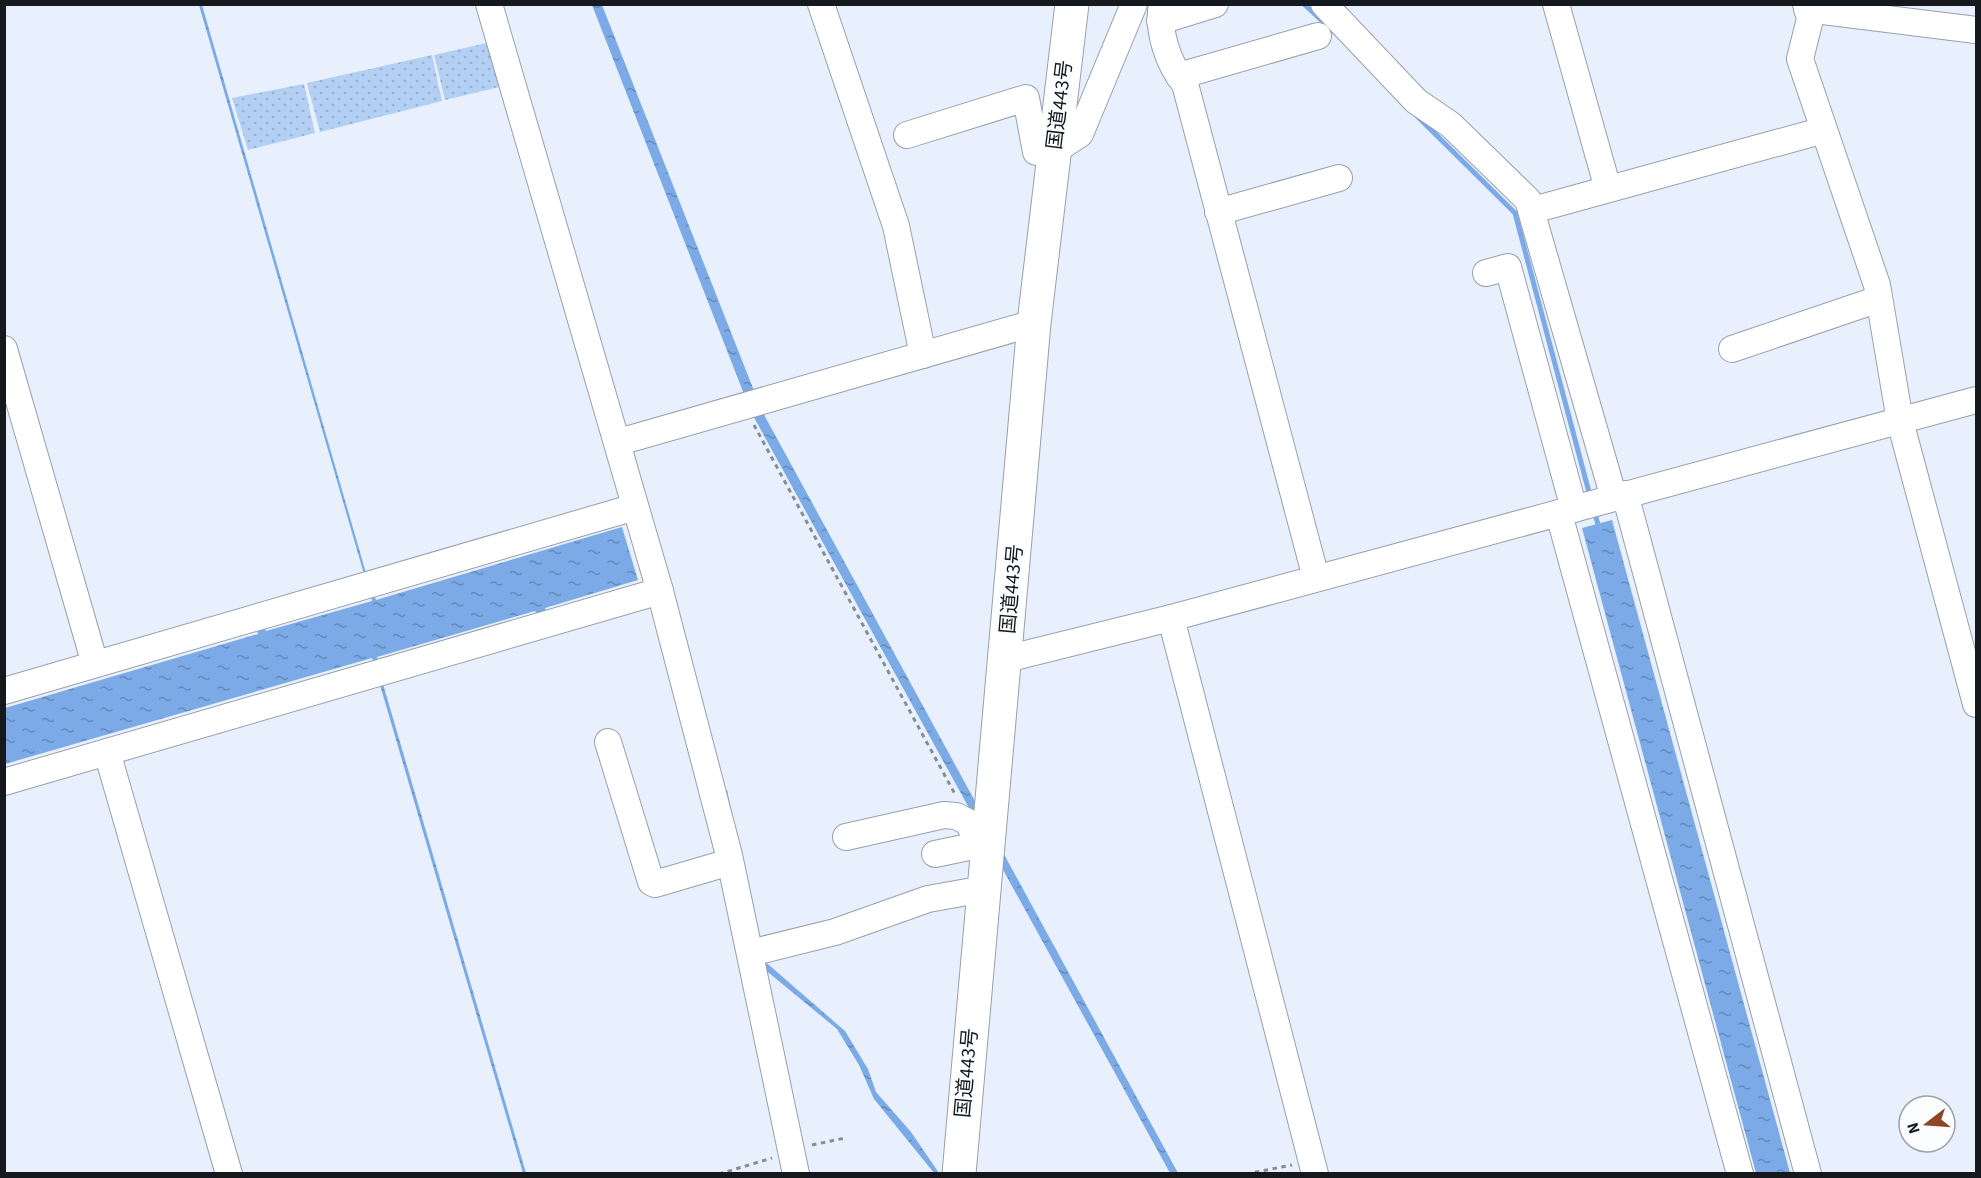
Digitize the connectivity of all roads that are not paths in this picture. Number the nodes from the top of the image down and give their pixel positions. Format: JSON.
{"nodes":[{"id":1,"x":489,"y":4,"type":"edge"},
{"id":2,"x":821,"y":4,"type":"edge"},
{"id":3,"x":1072,"y":4,"type":"edge"},
{"id":4,"x":1134,"y":4,"type":"edge"},
{"id":5,"x":1215,"y":4,"type":"edge"},
{"id":6,"x":1324,"y":4,"type":"edge"},
{"id":7,"x":1556,"y":4,"type":"edge"},
{"id":8,"x":1807,"y":7,"type":"edge"},
{"id":9,"x":1161,"y":13,"type":"edge"},
{"id":10,"x":1977,"y":30,"type":"edge"},
{"id":11,"x":1318,"y":36,"type":"dead end"},
{"id":12,"x":1179,"y":76,"type":"junction"},
{"id":13,"x":1824,"y":130,"type":"junction"},
{"id":14,"x":907,"y":135,"type":"dead end"},
{"id":15,"x":1054,"y":151,"type":"junction"},
{"id":16,"x":1339,"y":178,"type":"dead end"},
{"id":17,"x":1608,"y":189,"type":"junction"},
{"id":18,"x":1533,"y":210,"type":"junction"},
{"id":19,"x":1218,"y":212,"type":"junction"},
{"id":20,"x":1486,"y":273,"type":"dead end"},
{"id":21,"x":1879,"y":299,"type":"junction"},
{"id":22,"x":1034,"y":323,"type":"junction"},
{"id":23,"x":4,"y":349,"type":"edge"},
{"id":24,"x":1732,"y":349,"type":"dead end"},
{"id":25,"x":923,"y":355,"type":"junction"},
{"id":26,"x":1977,"y":400,"type":"edge"},
{"id":27,"x":1900,"y":421,"type":"junction"},
{"id":28,"x":619,"y":442,"type":"junction"},
{"id":29,"x":1619,"y":496,"type":"junction"},
{"id":30,"x":635,"y":507,"type":"junction"},
{"id":31,"x":1566,"y":512,"type":"junction"},
{"id":32,"x":1316,"y":578,"type":"junction"},
{"id":33,"x":660,"y":591,"type":"junction"},
{"id":34,"x":1171,"y":618,"type":"junction"},
{"id":35,"x":1006,"y":659,"type":"junction"},
{"id":36,"x":95,"y":664,"type":"junction"},
{"id":37,"x":4,"y":691,"type":"edge"},
{"id":38,"x":1977,"y":704,"type":"edge"},
{"id":39,"x":608,"y":742,"type":"dead end"},
{"id":40,"x":107,"y":752,"type":"junction"},
{"id":41,"x":4,"y":782,"type":"edge"},
{"id":42,"x":846,"y":837,"type":"dead end"},
{"id":43,"x":978,"y":837,"type":"junction"},
{"id":44,"x":935,"y":854,"type":"dead end"},
{"id":45,"x":730,"y":862,"type":"junction"},
{"id":46,"x":984,"y":889,"type":"junction"},
{"id":47,"x":750,"y":953,"type":"junction"},
{"id":48,"x":793,"y":1159,"type":"edge"},
{"id":49,"x":1314,"y":1167,"type":"edge"},
{"id":50,"x":229,"y":1173,"type":"edge"},
{"id":51,"x":959,"y":1173,"type":"edge"},
{"id":52,"x":1740,"y":1173,"type":"edge"},
{"id":53,"x":1808,"y":1173,"type":"edge"}],
"edges":[{"from":1,"to":28,"type":"street"},
{"from":2,"to":25,"type":"street"},
{"from":3,"to":15,"type":"highway","name":"国道443号"},
{"from":4,"to":15,"type":"street"},
{"from":5,"to":9,"type":"street"},
{"from":6,"to":18,"type":"street"},
{"from":7,"to":17,"type":"street"},
{"from":8,"to":10,"type":"street"},
{"from":8,"to":13,"type":"street"},
{"from":9,"to":12,"type":"street"},
{"from":11,"to":12,"type":"street"},
{"from":12,"to":19,"type":"street"},
{"from":13,"to":17,"type":"street"},
{"from":13,"to":21,"type":"street"},
{"from":14,"to":15,"type":"street"},
{"from":15,"to":22,"type":"highway","name":"国道443号"},
{"from":16,"to":19,"type":"street"},
{"from":17,"to":18,"type":"street"},
{"from":18,"to":29,"type":"street"},
{"from":19,"to":32,"type":"street"},
{"from":20,"to":31,"type":"street"},
{"from":21,"to":24,"type":"street"},
{"from":21,"to":27,"type":"street"},
{"from":22,"to":25,"type":"street"},
{"from":22,"to":35,"type":"highway","name":"国道443号"},
{"from":23,"to":36,"type":"street"},
{"from":25,"to":28,"type":"street"},
{"from":26,"to":27,"type":"street"},
{"from":27,"to":29,"type":"street"},
{"from":27,"to":38,"type":"street"},
{"from":28,"to":30,"type":"street"},
{"from":29,"to":31,"type":"street"},
{"from":29,"to":53,"type":"street"},
{"from":30,"to":33,"type":"street"},
{"from":30,"to":36,"type":"street"},
{"from":31,"to":32,"type":"street"},
{"from":31,"to":52,"type":"street"},
{"from":32,"to":34,"type":"street"},
{"from":33,"to":40,"type":"street"},
{"from":33,"to":45,"type":"street"},
{"from":34,"to":35,"type":"street"},
{"from":34,"to":49,"type":"street"},
{"from":35,"to":43,"type":"highway","name":"国道443号"},
{"from":36,"to":37,"type":"street"},
{"from":39,"to":45,"type":"street"},
{"from":40,"to":41,"type":"street"},
{"from":40,"to":50,"type":"street"},
{"from":42,"to":43,"type":"street"},
{"from":43,"to":44,"type":"street"},
{"from":43,"to":46,"type":"highway","name":"国道443号"},
{"from":45,"to":47,"type":"street"},
{"from":46,"to":47,"type":"street"},
{"from":46,"to":51,"type":"highway","name":"国道443号"},
{"from":47,"to":48,"type":"street"}]}
